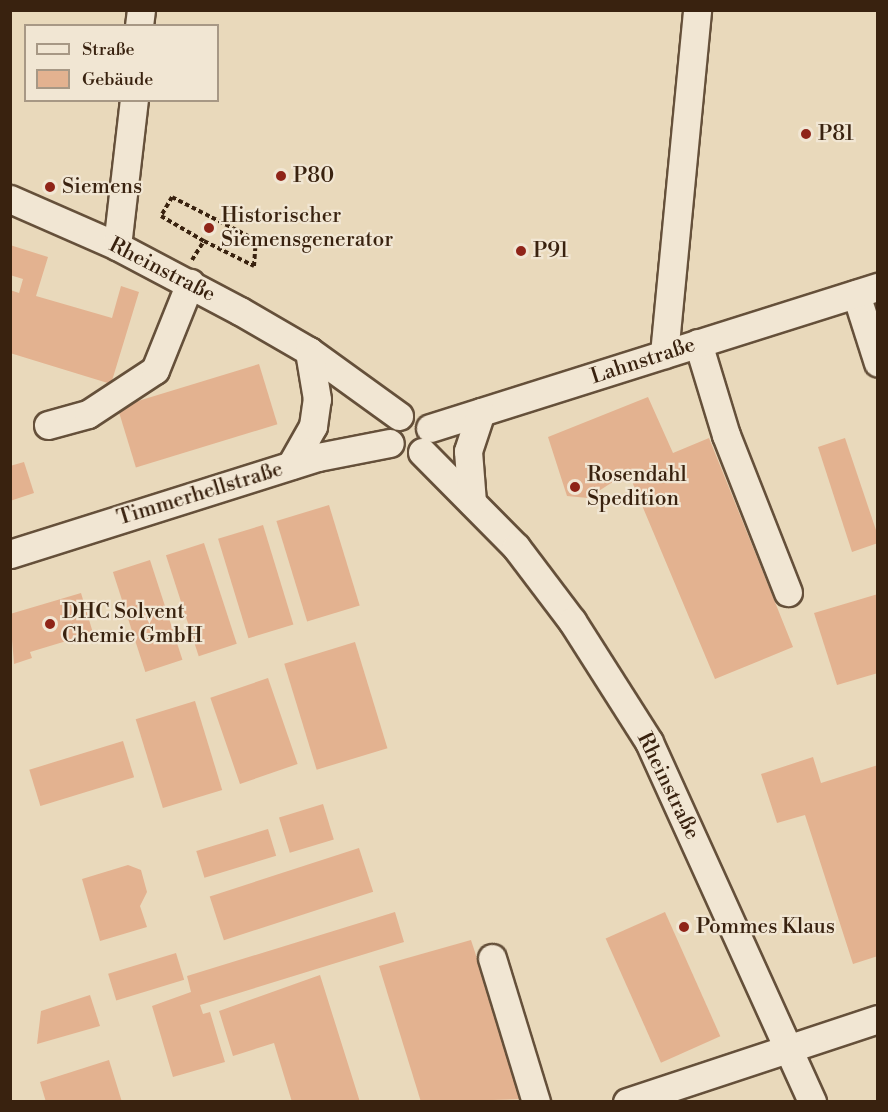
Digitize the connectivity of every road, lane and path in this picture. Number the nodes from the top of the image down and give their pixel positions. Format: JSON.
{"nodes":[{"id":1,"x":697,"y":10,"type":"edge"},
{"id":2,"x":134,"y":102,"type":"edge"},
{"id":3,"x":10,"y":199,"type":"edge"},
{"id":4,"x":204,"y":241,"type":"junction"},
{"id":5,"x":117,"y":246,"type":"junction"},
{"id":6,"x":185,"y":281,"type":"junction"},
{"id":7,"x":867,"y":291,"type":"edge"},
{"id":8,"x":698,"y":343,"type":"junction"},
{"id":9,"x":309,"y":351,"type":"junction"},
{"id":10,"x":664,"y":354,"type":"junction"},
{"id":11,"x":878,"y":363,"type":"edge"},
{"id":12,"x":481,"y":412,"type":"junction"},
{"id":13,"x":399,"y":416,"type":"junction"},
{"id":14,"x":48,"y":425,"type":"dead end"},
{"id":15,"x":426,"y":440,"type":"junction"},
{"id":16,"x":390,"y":443,"type":"junction"},
{"id":17,"x":291,"y":465,"type":"junction"},
{"id":18,"x":472,"y":502,"type":"junction"},
{"id":19,"x":10,"y":554,"type":"edge"},
{"id":20,"x":788,"y":592,"type":"dead end"},
{"id":21,"x":492,"y":958,"type":"dead end"},
{"id":22,"x":878,"y":1019,"type":"edge"},
{"id":23,"x":788,"y":1048,"type":"junction"},
{"id":24,"x":536,"y":1101,"type":"edge"},
{"id":25,"x":627,"y":1101,"type":"edge"},
{"id":26,"x":812,"y":1101,"type":"edge"}],
"edges":[{"from":1,"to":10,"type":"street"},
{"from":2,"to":5,"type":"street"},
{"from":3,"to":5,"type":"street","name":"Rheinstraße"},
{"from":4,"to":4,"type":"path"},
{"from":4,"to":6,"type":"path"},
{"from":5,"to":6,"type":"street","name":"Rheinstraße"},
{"from":6,"to":9,"type":"street","name":"Rheinstraße"},
{"from":6,"to":14,"type":"street"},
{"from":7,"to":8,"type":"street","name":"Lahnstraße"},
{"from":7,"to":11,"type":"street","name":"Lahnstraße"},
{"from":8,"to":10,"type":"street","name":"Lahnstraße"},
{"from":8,"to":20,"type":"street"},
{"from":9,"to":13,"type":"street","name":"Rheinstraße"},
{"from":9,"to":17,"type":"street"},
{"from":10,"to":12,"type":"street","name":"Lahnstraße"},
{"from":12,"to":15,"type":"street","name":"Lahnstraße"},
{"from":12,"to":18,"type":"street"},
{"from":13,"to":15,"type":"street"},
{"from":13,"to":16,"type":"street"},
{"from":15,"to":16,"type":"street"},
{"from":15,"to":18,"type":"street","name":"Rheinstraße"},
{"from":16,"to":17,"type":"street","name":"Timmerhellstraße"},
{"from":17,"to":19,"type":"street","name":"Timmerhellstraße"},
{"from":18,"to":23,"type":"street","name":"Rheinstraße"},
{"from":21,"to":24,"type":"street"},
{"from":22,"to":23,"type":"street"},
{"from":23,"to":25,"type":"street"},
{"from":23,"to":26,"type":"street","name":"Rheinstraße"}]}
